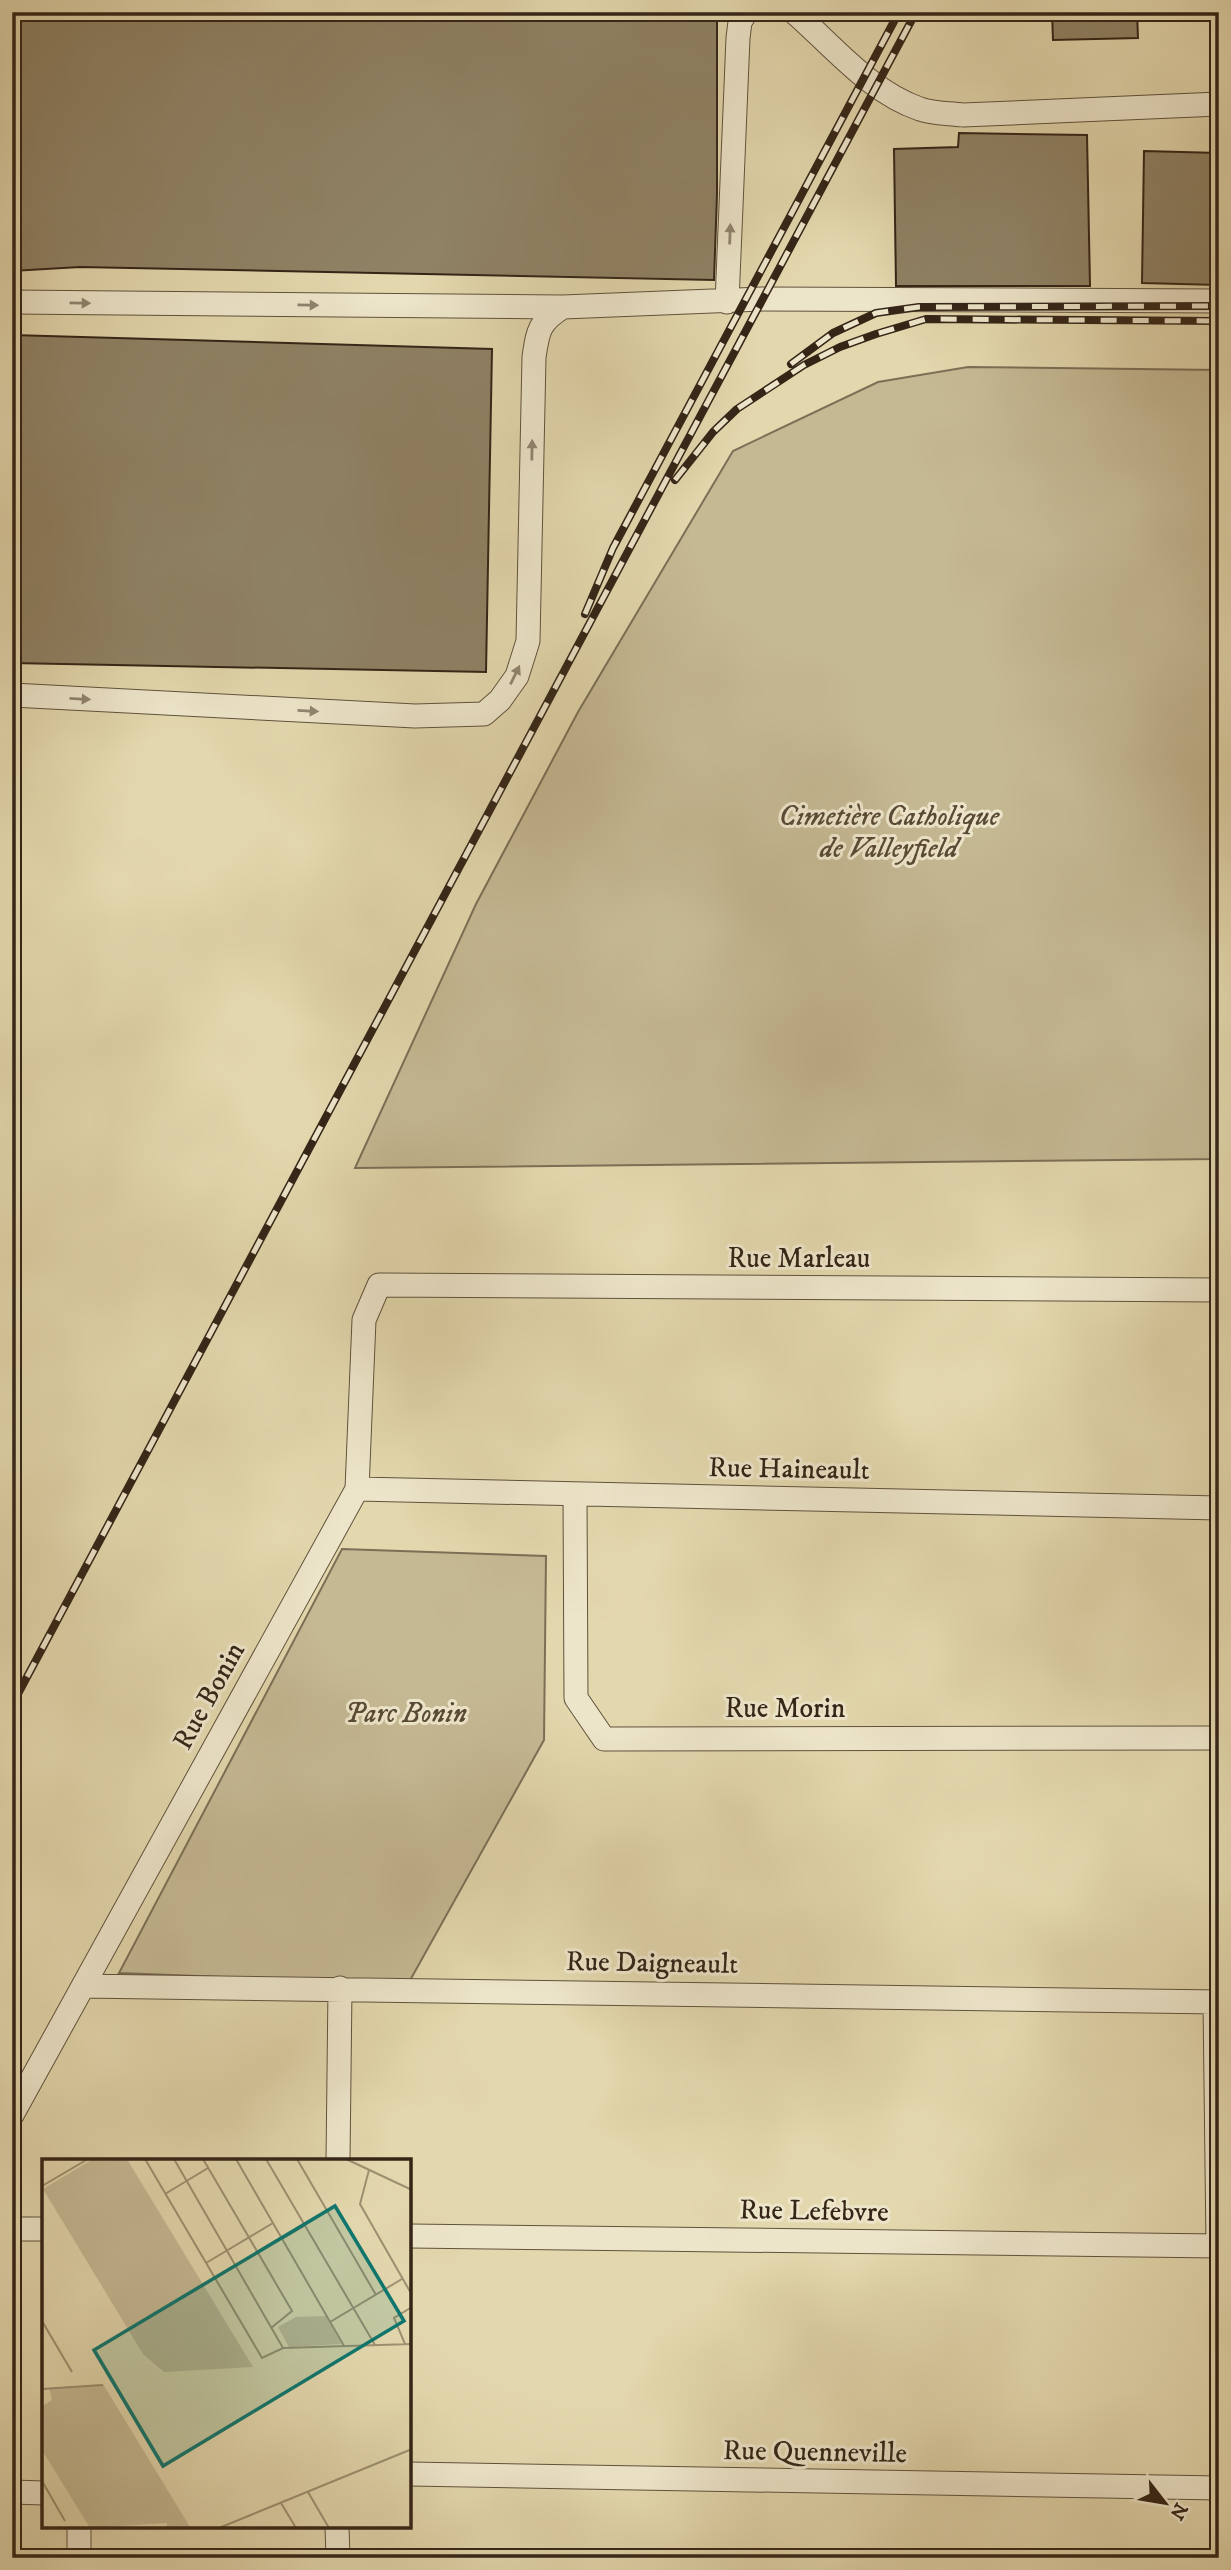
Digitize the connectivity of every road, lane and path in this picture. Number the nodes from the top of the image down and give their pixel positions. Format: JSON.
{"nodes":[{"id":1,"x":746,"y":12,"type":"edge"},
{"id":2,"x":797,"y":14,"type":"edge"},
{"id":3,"x":1219,"y":104,"type":"edge"},
{"id":4,"x":1219,"y":301,"type":"edge"},
{"id":5,"x":12,"y":302,"type":"edge"},
{"id":6,"x":727,"y":302,"type":"junction"},
{"id":7,"x":563,"y":307,"type":"junction"},
{"id":8,"x":12,"y":695,"type":"edge"},
{"id":9,"x":379,"y":1285,"type":"joint"},
{"id":10,"x":1219,"y":1290,"type":"edge"},
{"id":11,"x":357,"y":1489,"type":"junction"},
{"id":12,"x":575,"y":1494,"type":"junction"},
{"id":13,"x":1219,"y":1508,"type":"edge"},
{"id":14,"x":1219,"y":1738,"type":"edge"},
{"id":15,"x":83,"y":1986,"type":"junction"},
{"id":16,"x":340,"y":1988,"type":"junction"},
{"id":17,"x":1217,"y":2002,"type":"edge"},
{"id":18,"x":12,"y":2115,"type":"edge"},
{"id":19,"x":338,"y":2159,"type":"edge"},
{"id":20,"x":12,"y":2229,"type":"edge"},
{"id":21,"x":42,"y":2229,"type":"edge"},
{"id":22,"x":411,"y":2236,"type":"edge"},
{"id":23,"x":1219,"y":2246,"type":"edge"},
{"id":24,"x":411,"y":2474,"type":"edge"},
{"id":25,"x":1219,"y":2488,"type":"edge"},
{"id":26,"x":12,"y":2492,"type":"edge"},
{"id":27,"x":42,"y":2493,"type":"edge"},
{"id":28,"x":79,"y":2528,"type":"edge"},
{"id":29,"x":337,"y":2528,"type":"edge"},
{"id":30,"x":79,"y":2558,"type":"edge"},
{"id":31,"x":338,"y":2558,"type":"edge"}],
"edges":[{"from":6,"to":1,"type":"street","one_way":true},
{"from":2,"to":3,"type":"street"},
{"from":4,"to":6,"type":"street"},
{"from":5,"to":7,"type":"street","one_way":true},
{"from":6,"to":7,"type":"street"},
{"from":8,"to":7,"type":"street","one_way":true},
{"from":9,"to":10,"type":"street","name":"Rue Marleau"},
{"from":9,"to":11,"type":"street","name":"Rue Bonin"},
{"from":11,"to":12,"type":"street","name":"Rue Haineault"},
{"from":11,"to":15,"type":"street","name":"Rue Bonin"},
{"from":12,"to":13,"type":"street","name":"Rue Haineault"},
{"from":12,"to":14,"type":"street","name":"Rue Morin"},
{"from":15,"to":16,"type":"street","name":"Rue Daigneault"},
{"from":15,"to":18,"type":"street","name":"Rue Bonin"},
{"from":16,"to":17,"type":"street","name":"Rue Daigneault"},
{"from":16,"to":19,"type":"street"},
{"from":17,"to":23,"type":"street"},
{"from":20,"to":21,"type":"street"},
{"from":22,"to":23,"type":"street","name":"Rue Lefebvre"},
{"from":24,"to":25,"type":"street","name":"Rue Quenneville"},
{"from":26,"to":27,"type":"street"},
{"from":28,"to":30,"type":"street"},
{"from":29,"to":31,"type":"street"}]}
